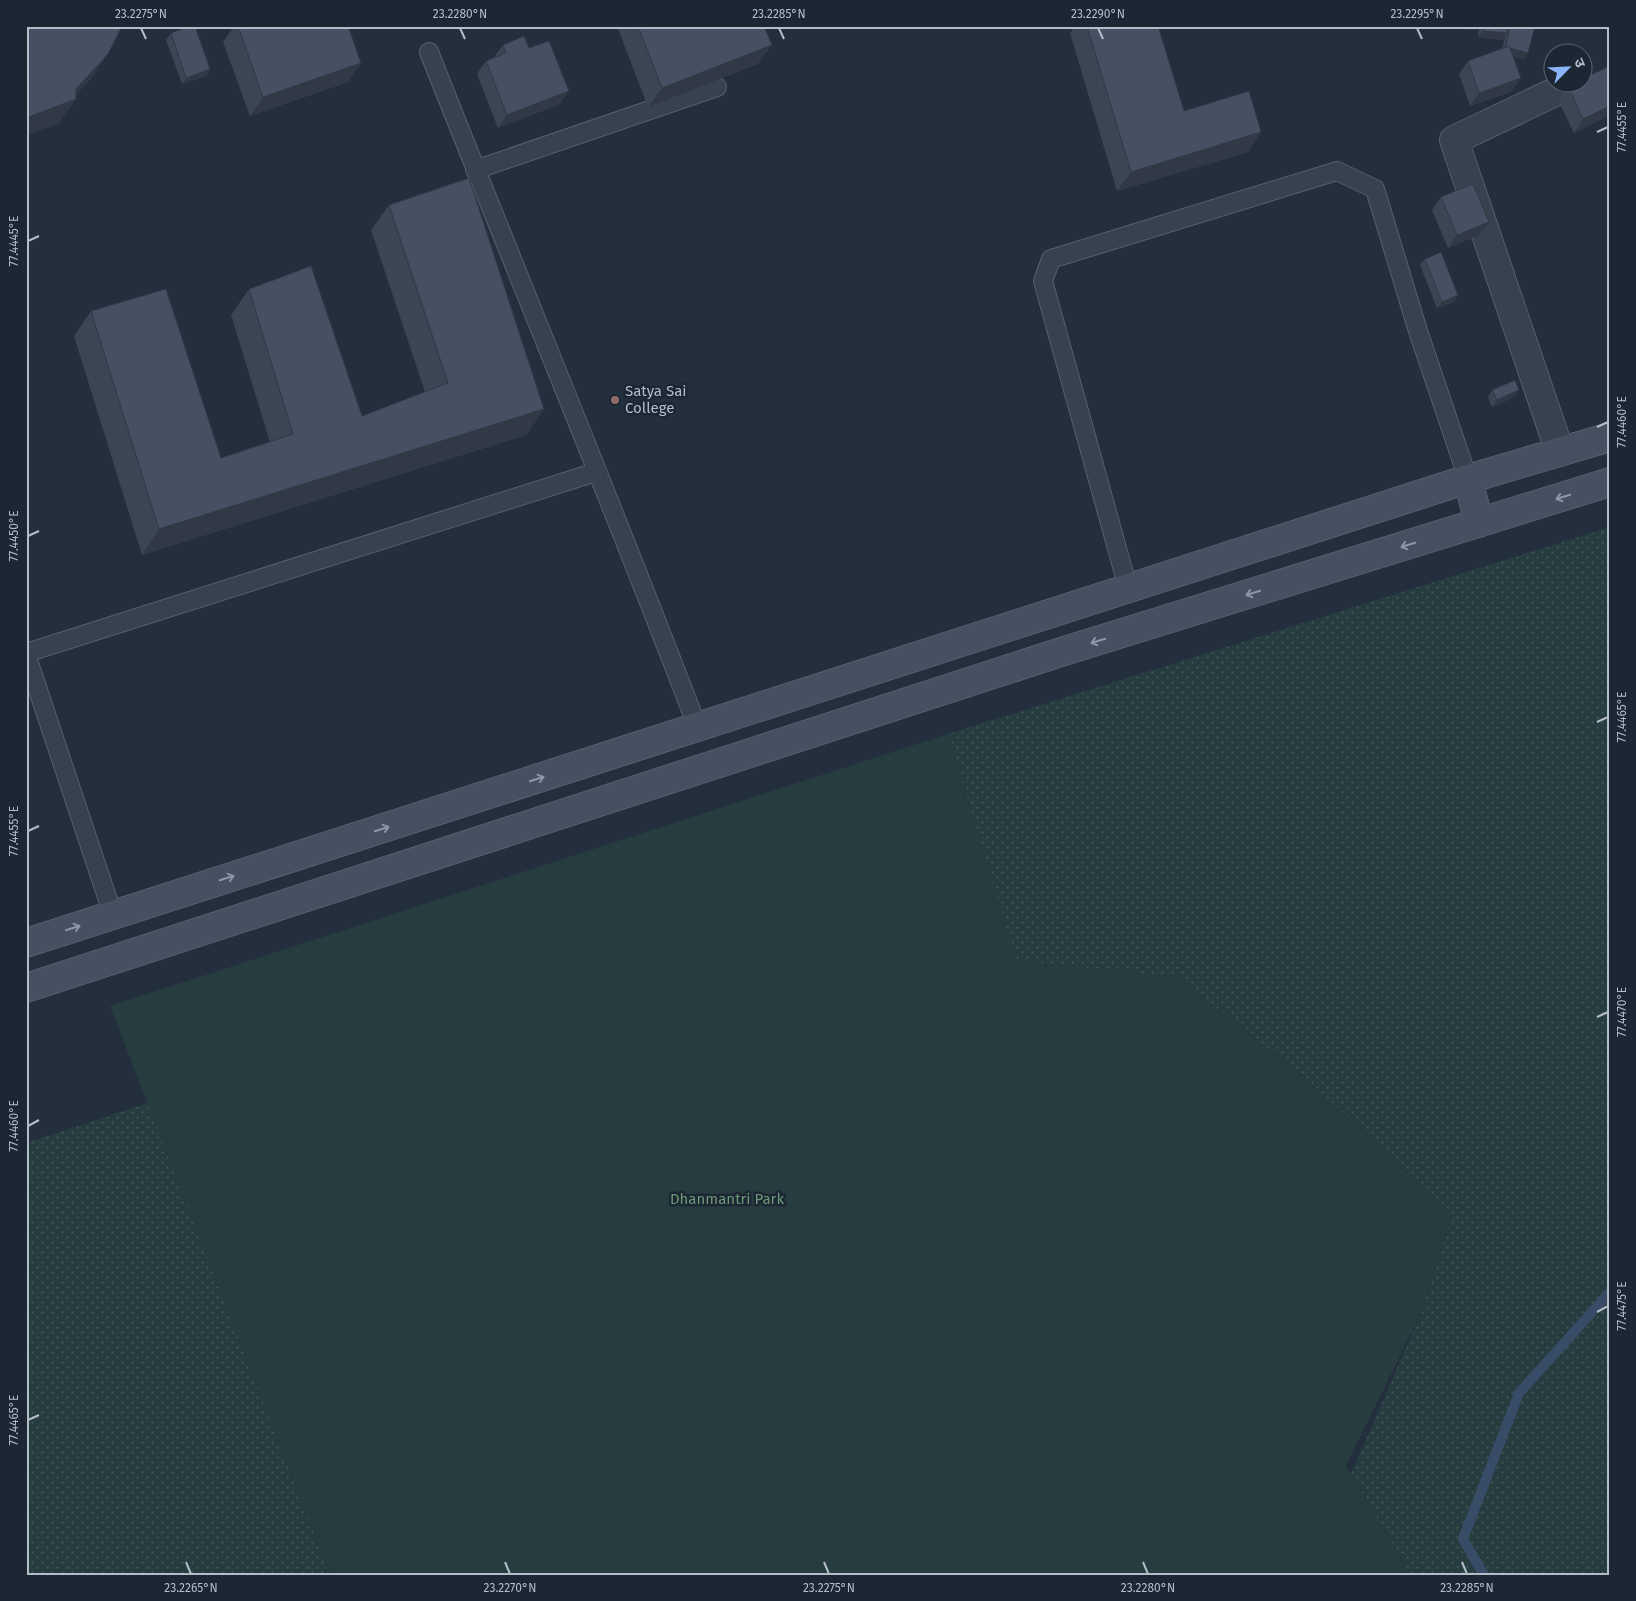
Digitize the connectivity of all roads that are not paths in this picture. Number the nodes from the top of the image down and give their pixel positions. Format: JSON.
{"nodes":[{"id":1,"x":428,"y":52,"type":"dead end"},
{"id":2,"x":717,"y":86,"type":"edge"},
{"id":3,"x":1556,"y":92,"type":"edge"},
{"id":4,"x":475,"y":170,"type":"junction"},
{"id":5,"x":1610,"y":437,"type":"edge"},
{"id":6,"x":1560,"y":452,"type":"junction"},
{"id":7,"x":596,"y":472,"type":"junction"},
{"id":8,"x":1468,"y":479,"type":"junction"},
{"id":9,"x":1610,"y":482,"type":"edge"},
{"id":10,"x":1479,"y":523,"type":"junction"},
{"id":11,"x":1128,"y":588,"type":"junction"},
{"id":12,"x":1140,"y":628,"type":"junction"},
{"id":13,"x":26,"y":654,"type":"edge"},
{"id":14,"x":698,"y":726,"type":"junction"},
{"id":15,"x":488,"y":794,"type":"junction"},
{"id":16,"x":502,"y":834,"type":"junction"},
{"id":17,"x":113,"y":915,"type":"junction"},
{"id":18,"x":26,"y":943,"type":"edge"},
{"id":19,"x":26,"y":988,"type":"edge"}],
"edges":[{"from":1,"to":4,"type":"lane"},
{"from":2,"to":4,"type":"lane"},
{"from":3,"to":6,"type":"street"},
{"from":4,"to":7,"type":"lane"},
{"from":5,"to":6,"type":"main road"},
{"from":6,"to":8,"type":"main road"},
{"from":7,"to":13,"type":"lane"},
{"from":7,"to":14,"type":"lane"},
{"from":8,"to":10,"type":"main road"},
{"from":8,"to":11,"type":"main road"},
{"from":8,"to":11,"type":"lane"},
{"from":9,"to":10,"type":"main road","one_way":true},
{"from":10,"to":12,"type":"main road","one_way":true},
{"from":11,"to":12,"type":"main road"},
{"from":11,"to":14,"type":"main road"},
{"from":12,"to":16,"type":"main road","one_way":true},
{"from":13,"to":17,"type":"lane"},
{"from":15,"to":14,"type":"main road","one_way":true},
{"from":15,"to":16,"type":"main road"},
{"from":17,"to":15,"type":"main road","one_way":true},
{"from":16,"to":19,"type":"main road"},
{"from":18,"to":17,"type":"main road","one_way":true}]}
